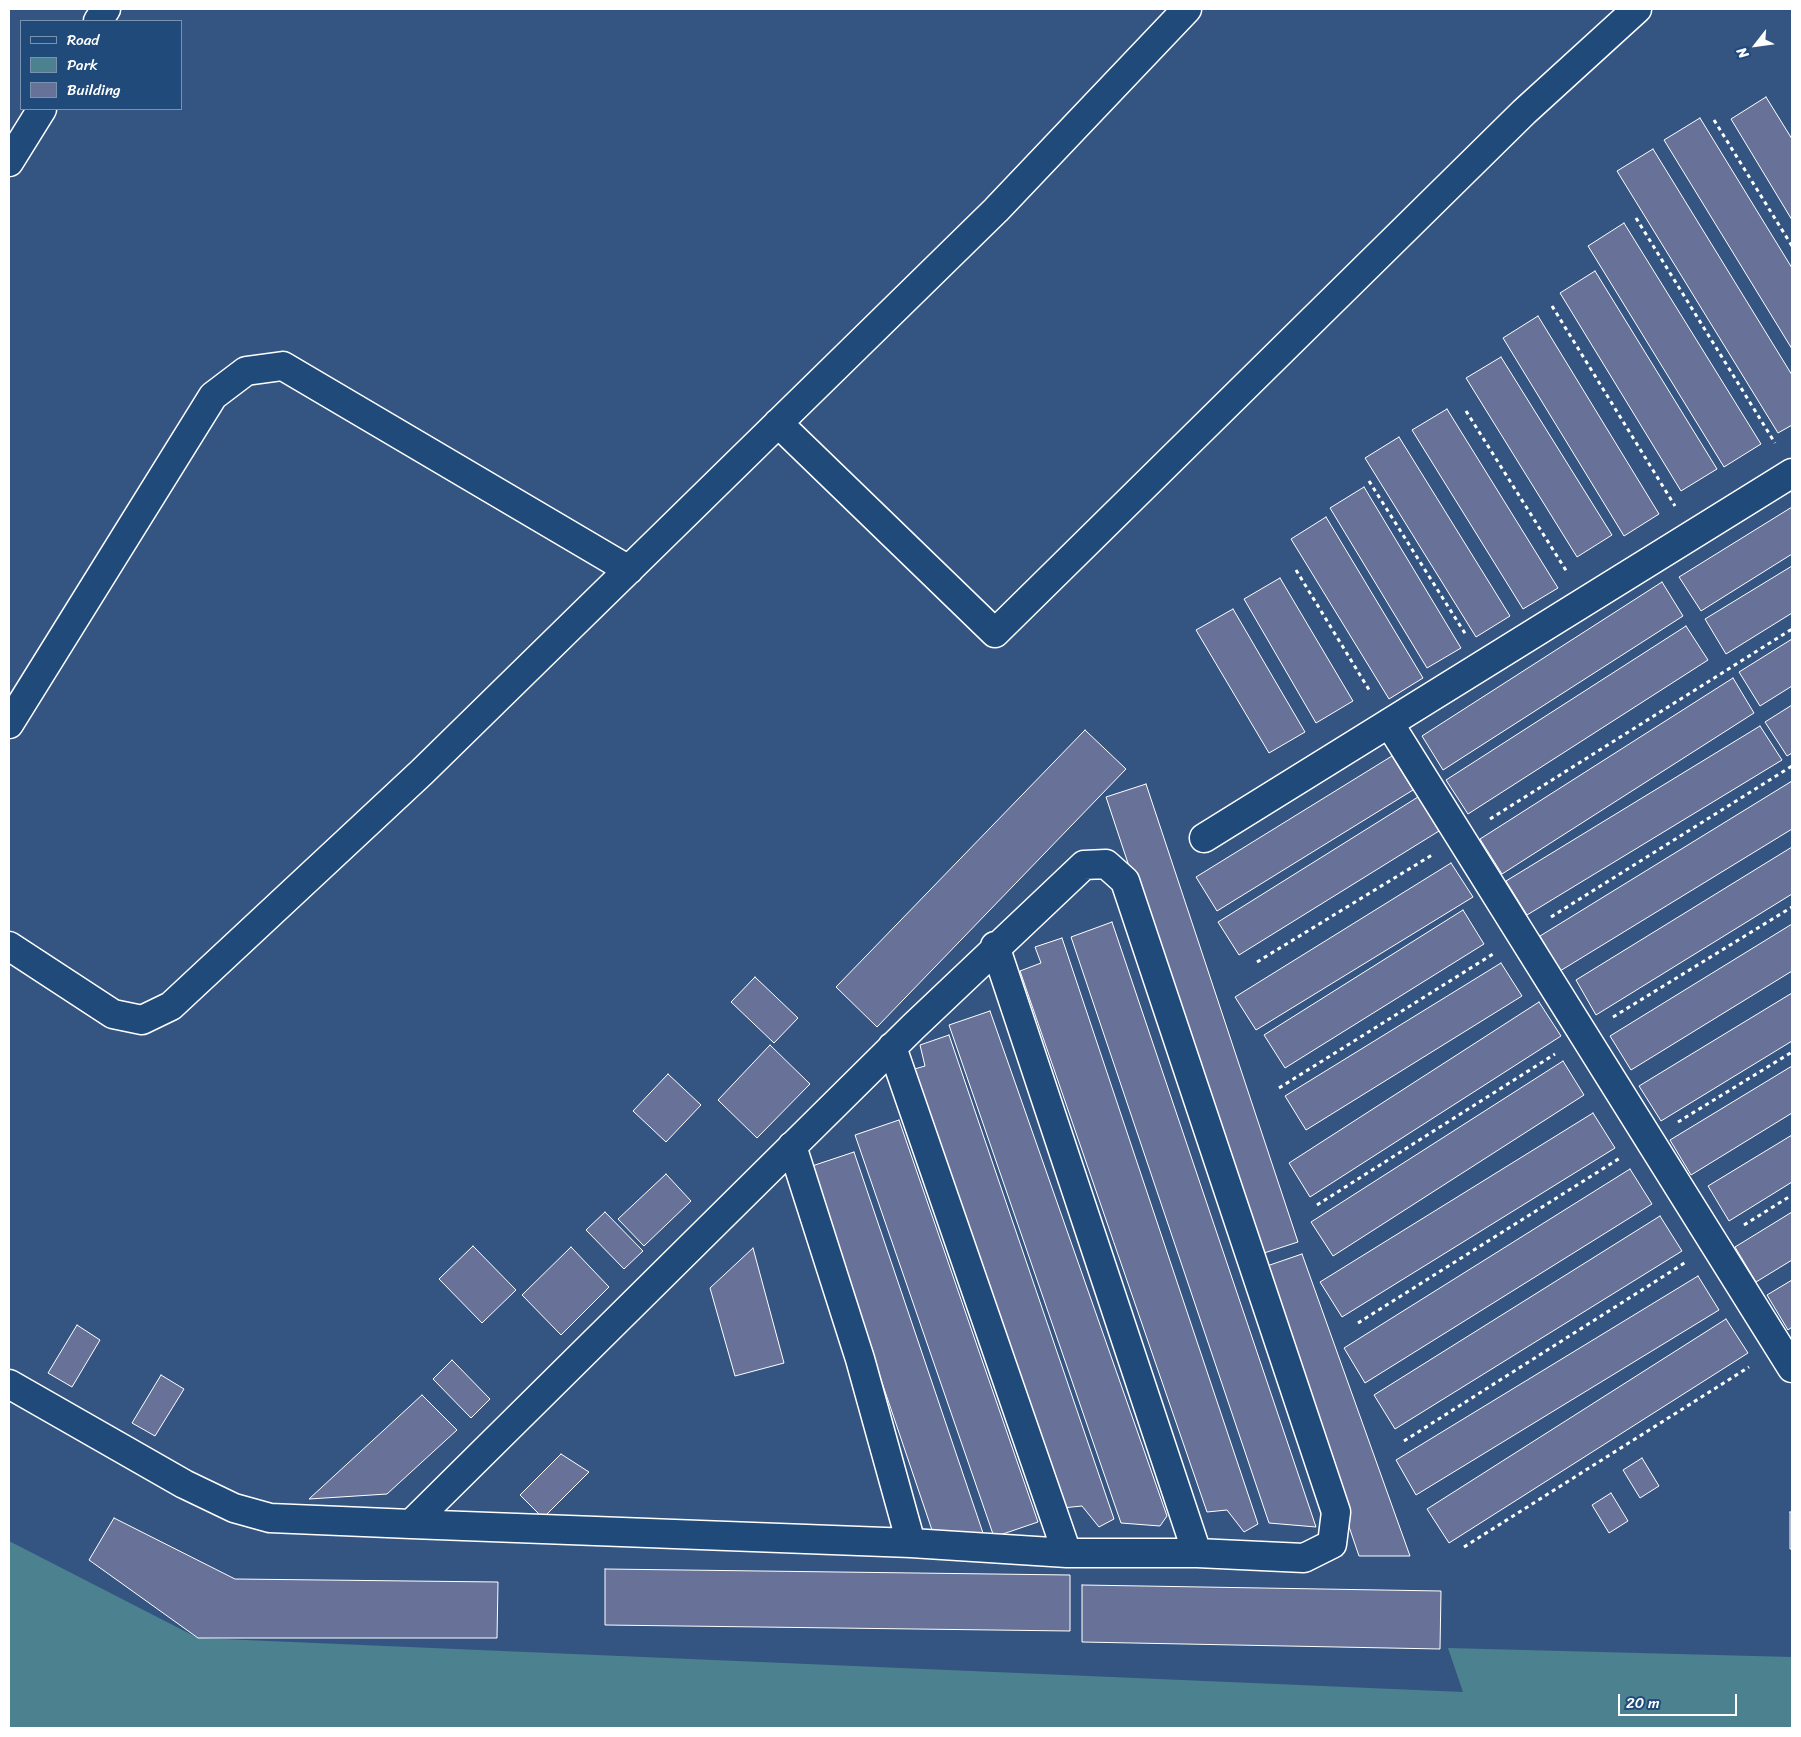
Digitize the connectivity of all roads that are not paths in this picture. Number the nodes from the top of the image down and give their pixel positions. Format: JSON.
{"nodes":[{"id":1,"x":106,"y":9,"type":"edge"},
{"id":2,"x":1187,"y":9,"type":"edge"},
{"id":3,"x":1637,"y":9,"type":"edge"},
{"id":4,"x":99,"y":20,"type":"edge"},
{"id":5,"x":41,"y":110,"type":"edge"},
{"id":6,"x":9,"y":162,"type":"edge"},
{"id":7,"x":778,"y":423,"type":"junction"},
{"id":8,"x":1792,"y":473,"type":"edge"},
{"id":9,"x":629,"y":570,"type":"junction"},
{"id":10,"x":1389,"y":723,"type":"junction"},
{"id":11,"x":9,"y":724,"type":"edge"},
{"id":12,"x":1204,"y":838,"type":"dead end"},
{"id":13,"x":9,"y":946,"type":"edge"},
{"id":14,"x":995,"y":946,"type":"junction"},
{"id":15,"x":892,"y":1047,"type":"junction"},
{"id":16,"x":792,"y":1146,"type":"junction"},
{"id":17,"x":1786,"y":1358,"type":"edge"},
{"id":18,"x":9,"y":1384,"type":"edge"},
{"id":19,"x":410,"y":1524,"type":"junction"},
{"id":20,"x":911,"y":1543,"type":"junction"},
{"id":21,"x":1066,"y":1553,"type":"junction"},
{"id":22,"x":1198,"y":1553,"type":"junction"}],
"edges":[{"from":1,"to":4,"type":"street"},
{"from":2,"to":7,"type":"street"},
{"from":3,"to":7,"type":"street"},
{"from":5,"to":6,"type":"street"},
{"from":7,"to":9,"type":"street"},
{"from":8,"to":10,"type":"street"},
{"from":9,"to":11,"type":"street"},
{"from":9,"to":13,"type":"street"},
{"from":10,"to":12,"type":"street"},
{"from":10,"to":17,"type":"street"},
{"from":14,"to":15,"type":"street"},
{"from":14,"to":22,"type":"street"},
{"from":14,"to":22,"type":"street"},
{"from":15,"to":16,"type":"street"},
{"from":15,"to":21,"type":"street"},
{"from":16,"to":19,"type":"street"},
{"from":16,"to":20,"type":"street"},
{"from":18,"to":19,"type":"street"},
{"from":19,"to":20,"type":"street"},
{"from":20,"to":21,"type":"street"},
{"from":21,"to":22,"type":"street"}]}
